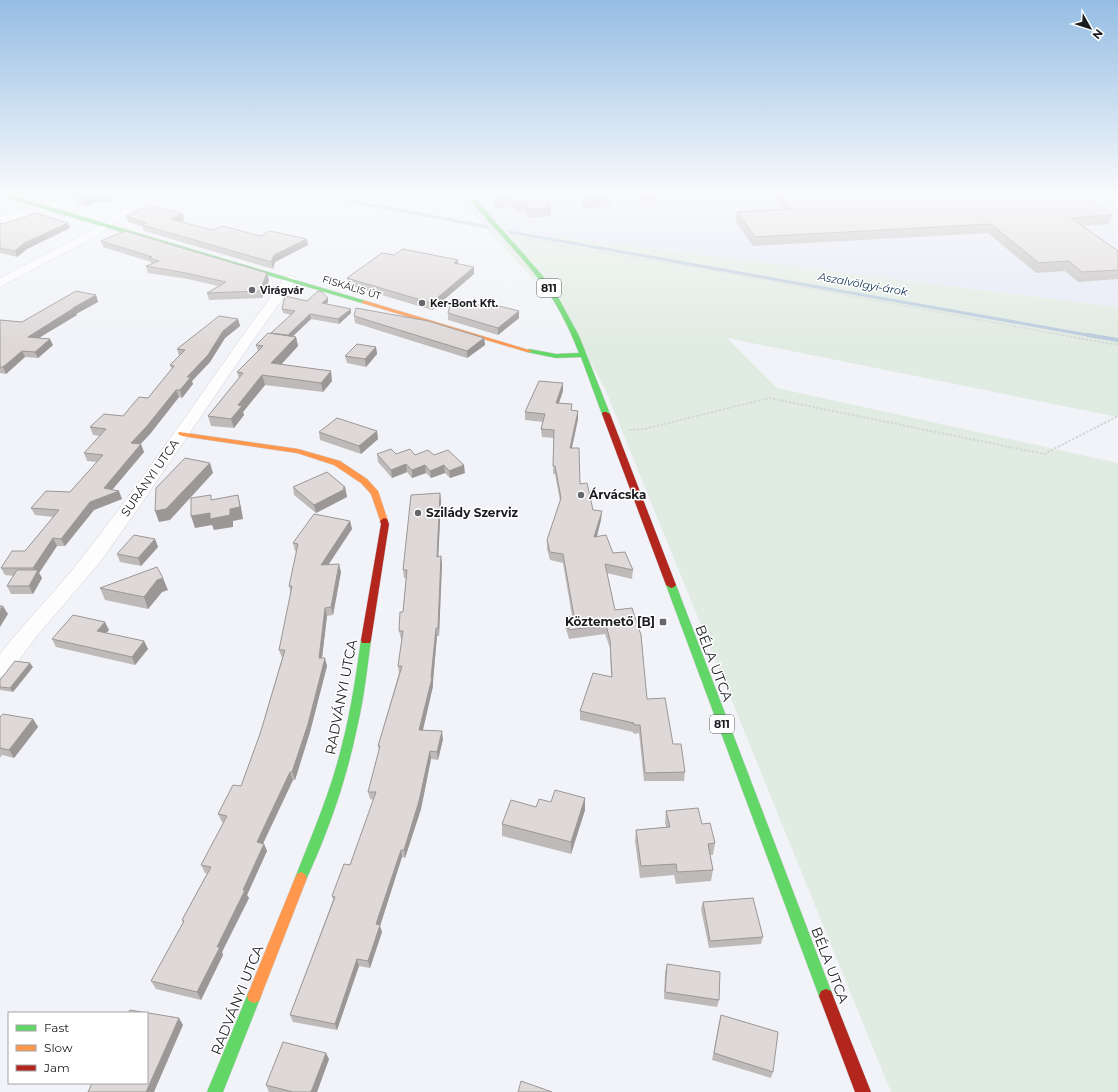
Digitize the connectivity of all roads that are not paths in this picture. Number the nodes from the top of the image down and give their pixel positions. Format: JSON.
{"nodes":[{"id":1,"x":74,"y":243,"type":"edge"},
{"id":2,"x":166,"y":243,"type":"edge"},
{"id":3,"x":511,"y":243,"type":"edge"},
{"id":4,"x":290,"y":280,"type":"junction"},
{"id":5,"x":0,"y":284,"type":"edge"},
{"id":6,"x":583,"y":355,"type":"junction"},
{"id":7,"x":182,"y":434,"type":"junction"},
{"id":8,"x":0,"y":669,"type":"edge"},
{"id":9,"x":215,"y":1092,"type":"edge"},
{"id":10,"x":863,"y":1092,"type":"edge"}],
"edges":[{"from":1,"to":5,"type":"street"},
{"from":2,"to":4,"type":"street","name":"FISKÁLIS ÚT"},
{"from":3,"to":6,"type":"street","number":"811"},
{"from":4,"to":6,"type":"street","name":"FISKÁLIS ÚT"},
{"from":4,"to":7,"type":"street","name":"SURÁNYI UTCA"},
{"from":6,"to":10,"type":"street","name":"BÉLA UTCA","number":"811"},
{"from":7,"to":8,"type":"street","name":"SURÁNYI UTCA"},
{"from":7,"to":9,"type":"street","name":"RADVÁNYI UTCA"}]}
